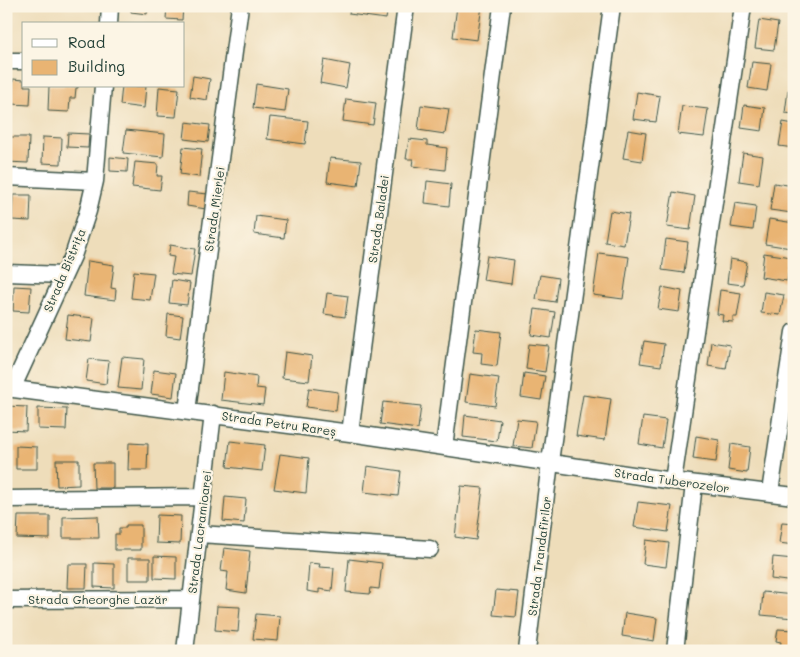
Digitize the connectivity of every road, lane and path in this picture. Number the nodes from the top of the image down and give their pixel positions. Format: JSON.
{"nodes":[{"id":1,"x":110,"y":6,"type":"edge"},
{"id":2,"x":240,"y":6,"type":"edge"},
{"id":3,"x":406,"y":6,"type":"edge"},
{"id":4,"x":502,"y":6,"type":"edge"},
{"id":5,"x":612,"y":6,"type":"edge"},
{"id":6,"x":743,"y":6,"type":"edge"},
{"id":7,"x":109,"y":22,"type":"edge"},
{"id":8,"x":6,"y":61,"type":"edge"},
{"id":9,"x":22,"y":61,"type":"edge"},
{"id":10,"x":103,"y":88,"type":"edge"},
{"id":11,"x":6,"y":177,"type":"edge"},
{"id":12,"x":95,"y":181,"type":"junction"},
{"id":13,"x":6,"y":273,"type":"edge"},
{"id":14,"x":64,"y":275,"type":"junction"},
{"id":15,"x":794,"y":332,"type":"edge"},
{"id":16,"x":9,"y":388,"type":"edge"},
{"id":17,"x":187,"y":411,"type":"junction"},
{"id":18,"x":213,"y":414,"type":"junction"},
{"id":19,"x":350,"y":432,"type":"junction"},
{"id":20,"x":444,"y":447,"type":"junction"},
{"id":21,"x":550,"y":462,"type":"junction"},
{"id":22,"x":673,"y":481,"type":"junction"},
{"id":23,"x":694,"y":484,"type":"junction"},
{"id":24,"x":770,"y":492,"type":"junction"},
{"id":25,"x":794,"y":496,"type":"edge"},
{"id":26,"x":203,"y":497,"type":"junction"},
{"id":27,"x":6,"y":499,"type":"edge"},
{"id":28,"x":199,"y":534,"type":"junction"},
{"id":29,"x":430,"y":549,"type":"dead end"},
{"id":30,"x":190,"y":599,"type":"junction"},
{"id":31,"x":6,"y":600,"type":"edge"},
{"id":32,"x":185,"y":651,"type":"edge"},
{"id":33,"x":528,"y":651,"type":"edge"},
{"id":34,"x":675,"y":651,"type":"edge"}],
"edges":[{"from":1,"to":7,"type":"street"},
{"from":2,"to":17,"type":"street","name":"Strada Mierlei"},
{"from":3,"to":19,"type":"street","name":"Strada Baladei"},
{"from":4,"to":20,"type":"street"},
{"from":5,"to":21,"type":"street","name":"Strada Trandafirilor"},
{"from":6,"to":22,"type":"street"},
{"from":8,"to":9,"type":"street"},
{"from":10,"to":12,"type":"street","name":"Strada Bistrița"},
{"from":11,"to":12,"type":"street"},
{"from":12,"to":14,"type":"street","name":"Strada Bistrița"},
{"from":13,"to":14,"type":"street"},
{"from":14,"to":16,"type":"street","name":"Strada Bistrița"},
{"from":15,"to":24,"type":"street"},
{"from":16,"to":17,"type":"street","name":"Strada Petru Rareș"},
{"from":17,"to":18,"type":"street","name":"Strada Petru Rareș"},
{"from":18,"to":19,"type":"street","name":"Strada Petru Rareș"},
{"from":18,"to":26,"type":"street","name":"Strada Lacramioarei"},
{"from":19,"to":20,"type":"street","name":"Strada Petru Rareș"},
{"from":20,"to":21,"type":"street","name":"Strada Petru Rareș"},
{"from":21,"to":22,"type":"street","name":"Strada Tuberozelor"},
{"from":21,"to":33,"type":"street","name":"Strada Trandafirilor"},
{"from":22,"to":23,"type":"street","name":"Strada Tuberozelor"},
{"from":23,"to":24,"type":"street","name":"Strada Tuberozelor"},
{"from":23,"to":34,"type":"street"},
{"from":24,"to":25,"type":"street","name":"Strada Tuberozelor"},
{"from":26,"to":27,"type":"street"},
{"from":26,"to":28,"type":"street","name":"Strada Lacramioarei"},
{"from":28,"to":29,"type":"street"},
{"from":28,"to":30,"type":"street","name":"Strada Lacramioarei"},
{"from":30,"to":31,"type":"street","name":"Strada Gheorghe Lazăr"},
{"from":30,"to":32,"type":"street","name":"Strada Lacramioarei"}]}
